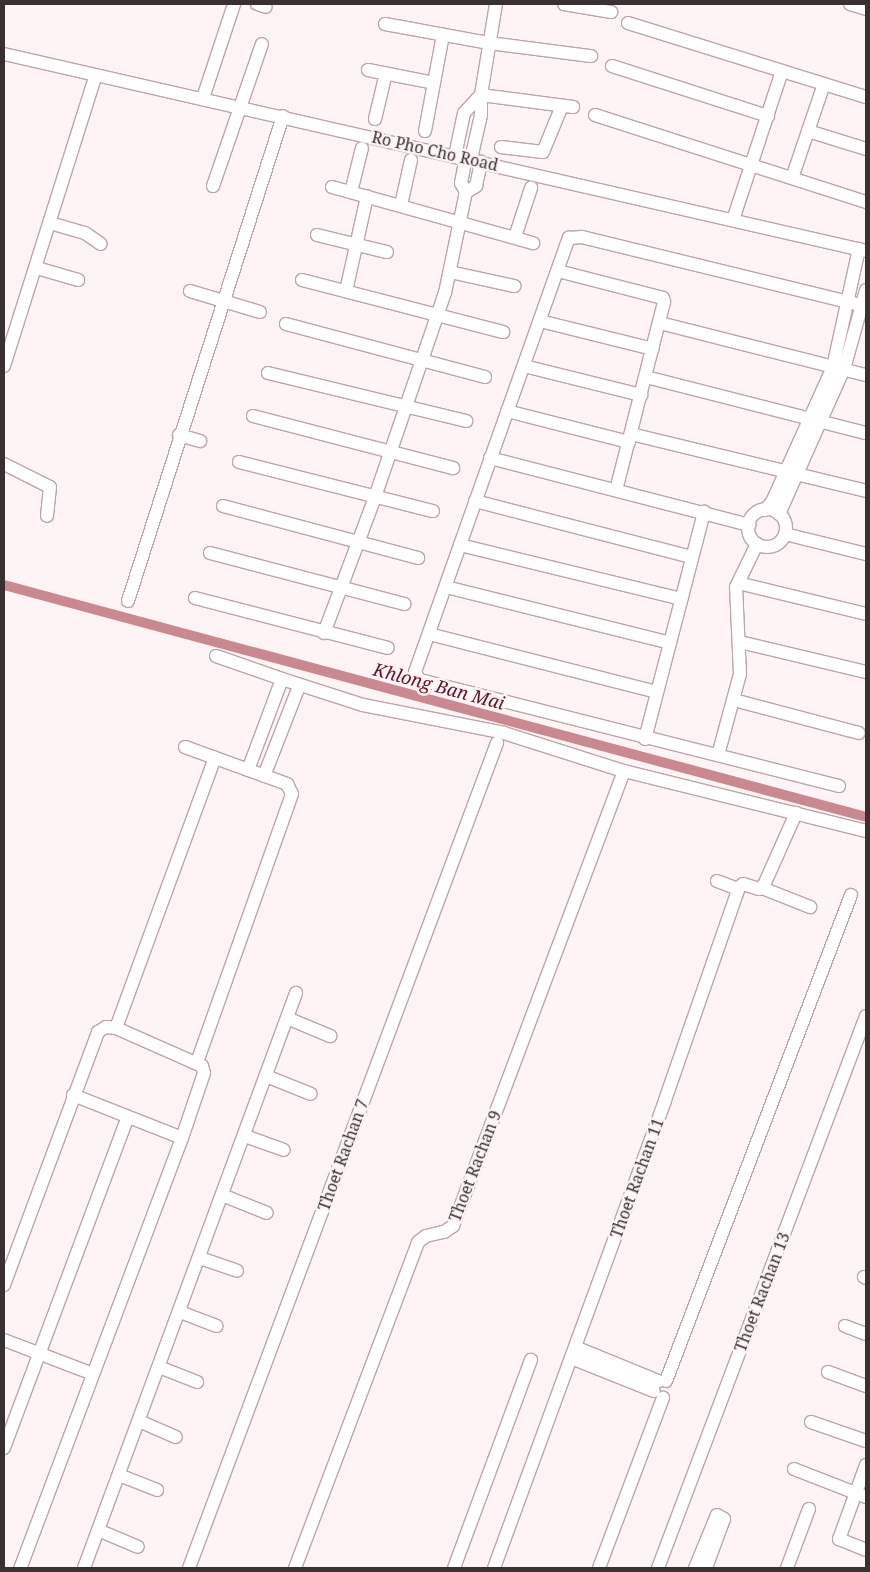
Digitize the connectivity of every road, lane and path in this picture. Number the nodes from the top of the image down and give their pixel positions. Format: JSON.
{"nodes":[{"id":1,"x":234,"y":4,"type":"edge"},
{"id":2,"x":496,"y":4,"type":"edge"},
{"id":3,"x":564,"y":4,"type":"edge"},
{"id":4,"x":850,"y":4,"type":"edge"},
{"id":5,"x":866,"y":9,"type":"edge"},
{"id":6,"x":611,"y":12,"type":"dead end"},
{"id":7,"x":384,"y":24,"type":"dead end"},
{"id":8,"x":628,"y":24,"type":"dead end"},
{"id":9,"x":443,"y":35,"type":"junction"},
{"id":10,"x":489,"y":43,"type":"junction"},
{"id":11,"x":262,"y":44,"type":"dead end"},
{"id":12,"x":4,"y":54,"type":"edge"},
{"id":13,"x":591,"y":56,"type":"dead end"},
{"id":14,"x":612,"y":66,"type":"dead end"},
{"id":15,"x":368,"y":70,"type":"dead end"},
{"id":16,"x":782,"y":71,"type":"junction"},
{"id":17,"x":386,"y":73,"type":"junction"},
{"id":18,"x":96,"y":74,"type":"junction"},
{"id":19,"x":434,"y":82,"type":"junction"},
{"id":20,"x":824,"y":84,"type":"junction"},
{"id":21,"x":481,"y":95,"type":"junction"},
{"id":22,"x":866,"y":97,"type":"edge"},
{"id":23,"x":203,"y":98,"type":"junction"},
{"id":24,"x":240,"y":107,"type":"junction"},
{"id":25,"x":595,"y":115,"type":"dead end"},
{"id":26,"x":283,"y":116,"type":"junction"},
{"id":27,"x":768,"y":116,"type":"junction"},
{"id":28,"x":375,"y":119,"type":"dead end"},
{"id":29,"x":425,"y":131,"type":"dead end"},
{"id":30,"x":808,"y":131,"type":"junction"},
{"id":31,"x":501,"y":146,"type":"dead end"},
{"id":32,"x":362,"y":148,"type":"dead end"},
{"id":33,"x":866,"y":149,"type":"edge"},
{"id":34,"x":468,"y":159,"type":"junction"},
{"id":35,"x":411,"y":160,"type":"dead end"},
{"id":36,"x":751,"y":165,"type":"junction"},
{"id":37,"x":792,"y":178,"type":"junction"},
{"id":38,"x":213,"y":186,"type":"dead end"},
{"id":39,"x":332,"y":187,"type":"dead end"},
{"id":40,"x":531,"y":188,"type":"dead end"},
{"id":41,"x":350,"y":192,"type":"junction"},
{"id":42,"x":367,"y":196,"type":"junction"},
{"id":43,"x":866,"y":202,"type":"edge"},
{"id":44,"x":401,"y":205,"type":"junction"},
{"id":45,"x":733,"y":220,"type":"junction"},
{"id":46,"x":461,"y":221,"type":"junction"},
{"id":47,"x":50,"y":223,"type":"junction"},
{"id":48,"x":317,"y":234,"type":"dead end"},
{"id":49,"x":515,"y":237,"type":"junction"},
{"id":50,"x":357,"y":243,"type":"junction"},
{"id":51,"x":533,"y":243,"type":"dead end"},
{"id":52,"x":101,"y":244,"type":"dead end"},
{"id":53,"x":863,"y":250,"type":"edge"},
{"id":54,"x":387,"y":252,"type":"dead end"},
{"id":55,"x":37,"y":268,"type":"junction"},
{"id":56,"x":558,"y":271,"type":"junction"},
{"id":57,"x":450,"y":272,"type":"junction"},
{"id":58,"x":78,"y":280,"type":"dead end"},
{"id":59,"x":302,"y":280,"type":"dead end"},
{"id":60,"x":514,"y":286,"type":"dead end"},
{"id":61,"x":866,"y":290,"type":"edge"},
{"id":62,"x":190,"y":291,"type":"dead end"},
{"id":63,"x":346,"y":291,"type":"junction"},
{"id":64,"x":222,"y":300,"type":"junction"},
{"id":65,"x":848,"y":303,"type":"junction"},
{"id":66,"x":864,"y":306,"type":"edge"},
{"id":67,"x":260,"y":312,"type":"dead end"},
{"id":68,"x":438,"y":314,"type":"junction"},
{"id":69,"x":540,"y":321,"type":"junction"},
{"id":70,"x":660,"y":323,"type":"junction"},
{"id":71,"x":286,"y":324,"type":"dead end"},
{"id":72,"x":503,"y":332,"type":"dead end"},
{"id":73,"x":653,"y":349,"type":"junction"},
{"id":74,"x":422,"y":360,"type":"junction"},
{"id":75,"x":4,"y":366,"type":"edge"},
{"id":76,"x":524,"y":366,"type":"junction"},
{"id":77,"x":838,"y":368,"type":"junction"},
{"id":78,"x":268,"y":373,"type":"dead end"},
{"id":79,"x":866,"y":375,"type":"edge"},
{"id":80,"x":485,"y":377,"type":"dead end"},
{"id":81,"x":646,"y":377,"type":"junction"},
{"id":82,"x":641,"y":394,"type":"junction"},
{"id":83,"x":406,"y":406,"type":"junction"},
{"id":84,"x":507,"y":411,"type":"junction"},
{"id":85,"x":253,"y":416,"type":"dead end"},
{"id":86,"x":815,"y":420,"type":"junction"},
{"id":87,"x":466,"y":421,"type":"dead end"},
{"id":88,"x":866,"y":433,"type":"edge"},
{"id":89,"x":179,"y":434,"type":"junction"},
{"id":90,"x":630,"y":438,"type":"junction"},
{"id":91,"x":200,"y":441,"type":"dead end"},
{"id":92,"x":390,"y":452,"type":"junction"},
{"id":93,"x":490,"y":458,"type":"junction"},
{"id":94,"x":239,"y":462,"type":"dead end"},
{"id":95,"x":4,"y":464,"type":"edge"},
{"id":96,"x":453,"y":468,"type":"dead end"},
{"id":97,"x":792,"y":472,"type":"junction"},
{"id":98,"x":616,"y":490,"type":"junction"},
{"id":99,"x":866,"y":491,"type":"edge"},
{"id":100,"x":375,"y":497,"type":"junction"},
{"id":101,"x":475,"y":501,"type":"junction"},
{"id":102,"x":223,"y":506,"type":"dead end"},
{"id":103,"x":765,"y":510,"type":"junction"},
{"id":104,"x":433,"y":511,"type":"dead end"},
{"id":105,"x":704,"y":512,"type":"junction"},
{"id":106,"x":779,"y":514,"type":"junction"},
{"id":107,"x":47,"y":516,"type":"dead end"},
{"id":108,"x":749,"y":525,"type":"junction"},
{"id":109,"x":785,"y":534,"type":"junction"},
{"id":110,"x":358,"y":541,"type":"junction"},
{"id":111,"x":758,"y":544,"type":"junction"},
{"id":112,"x":460,"y":545,"type":"junction"},
{"id":113,"x":210,"y":553,"type":"dead end"},
{"id":114,"x":866,"y":554,"type":"edge"},
{"id":115,"x":692,"y":557,"type":"junction"},
{"id":116,"x":418,"y":558,"type":"dead end"},
{"id":117,"x":738,"y":583,"type":"junction"},
{"id":118,"x":340,"y":587,"type":"junction"},
{"id":119,"x":446,"y":587,"type":"junction"},
{"id":120,"x":195,"y":598,"type":"dead end"},
{"id":121,"x":681,"y":598,"type":"junction"},
{"id":122,"x":128,"y":601,"type":"dead end"},
{"id":123,"x":404,"y":604,"type":"dead end"},
{"id":124,"x":866,"y":614,"type":"edge"},
{"id":125,"x":324,"y":633,"type":"junction"},
{"id":126,"x":429,"y":634,"type":"junction"},
{"id":127,"x":740,"y":642,"type":"junction"},
{"id":128,"x":670,"y":643,"type":"junction"},
{"id":129,"x":388,"y":648,"type":"dead end"},
{"id":130,"x":216,"y":656,"type":"dead end"},
{"id":131,"x":866,"y":672,"type":"edge"},
{"id":132,"x":282,"y":679,"type":"junction"},
{"id":133,"x":299,"y":686,"type":"junction"},
{"id":134,"x":657,"y":692,"type":"junction"},
{"id":135,"x":734,"y":700,"type":"junction"},
{"id":136,"x":859,"y":733,"type":"dead end"},
{"id":137,"x":645,"y":739,"type":"junction"},
{"id":138,"x":497,"y":742,"type":"dead end"},
{"id":139,"x":185,"y":747,"type":"dead end"},
{"id":140,"x":718,"y":755,"type":"junction"},
{"id":141,"x":215,"y":758,"type":"junction"},
{"id":142,"x":248,"y":770,"type":"junction"},
{"id":143,"x":624,"y":771,"type":"junction"},
{"id":144,"x":264,"y":776,"type":"junction"},
{"id":145,"x":839,"y":786,"type":"dead end"},
{"id":146,"x":796,"y":813,"type":"junction"},
{"id":147,"x":866,"y":831,"type":"edge"},
{"id":148,"x":717,"y":881,"type":"dead end"},
{"id":149,"x":762,"y":888,"type":"junction"},
{"id":150,"x":738,"y":889,"type":"junction"},
{"id":151,"x":851,"y":894,"type":"dead end"},
{"id":152,"x":810,"y":907,"type":"dead end"},
{"id":153,"x":296,"y":992,"type":"dead end"},
{"id":154,"x":866,"y":1016,"type":"edge"},
{"id":155,"x":287,"y":1018,"type":"junction"},
{"id":156,"x":116,"y":1028,"type":"junction"},
{"id":157,"x":330,"y":1036,"type":"dead end"},
{"id":158,"x":197,"y":1062,"type":"junction"},
{"id":159,"x":266,"y":1076,"type":"junction"},
{"id":160,"x":311,"y":1094,"type":"dead end"},
{"id":161,"x":73,"y":1096,"type":"junction"},
{"id":162,"x":128,"y":1117,"type":"junction"},
{"id":163,"x":245,"y":1136,"type":"junction"},
{"id":164,"x":182,"y":1138,"type":"junction"},
{"id":165,"x":284,"y":1150,"type":"dead end"},
{"id":166,"x":222,"y":1195,"type":"junction"},
{"id":167,"x":267,"y":1213,"type":"dead end"},
{"id":168,"x":200,"y":1258,"type":"junction"},
{"id":169,"x":236,"y":1271,"type":"dead end"},
{"id":170,"x":4,"y":1285,"type":"edge"},
{"id":171,"x":180,"y":1312,"type":"junction"},
{"id":172,"x":216,"y":1326,"type":"dead end"},
{"id":173,"x":845,"y":1326,"type":"dead end"},
{"id":174,"x":866,"y":1334,"type":"edge"},
{"id":175,"x":4,"y":1340,"type":"edge"},
{"id":176,"x":39,"y":1353,"type":"junction"},
{"id":177,"x":573,"y":1353,"type":"junction"},
{"id":178,"x":531,"y":1360,"type":"dead end"},
{"id":179,"x":159,"y":1367,"type":"junction"},
{"id":180,"x":828,"y":1372,"type":"dead end"},
{"id":181,"x":94,"y":1374,"type":"junction"},
{"id":182,"x":196,"y":1382,"type":"dead end"},
{"id":183,"x":866,"y":1386,"type":"edge"},
{"id":184,"x":660,"y":1388,"type":"junction"},
{"id":185,"x":139,"y":1421,"type":"junction"},
{"id":186,"x":811,"y":1422,"type":"dead end"},
{"id":187,"x":176,"y":1436,"type":"dead end"},
{"id":188,"x":866,"y":1441,"type":"edge"},
{"id":189,"x":4,"y":1448,"type":"edge"},
{"id":190,"x":866,"y":1465,"type":"edge"},
{"id":191,"x":794,"y":1469,"type":"dead end"},
{"id":192,"x":119,"y":1475,"type":"junction"},
{"id":193,"x":157,"y":1490,"type":"dead end"},
{"id":194,"x":861,"y":1495,"type":"edge"},
{"id":195,"x":809,"y":1510,"type":"dead end"},
{"id":196,"x":98,"y":1530,"type":"junction"},
{"id":197,"x":138,"y":1547,"type":"dead end"},
{"id":198,"x":866,"y":1550,"type":"edge"},
{"id":199,"x":20,"y":1568,"type":"edge"},
{"id":200,"x":84,"y":1568,"type":"edge"},
{"id":201,"x":189,"y":1568,"type":"edge"},
{"id":202,"x":295,"y":1568,"type":"edge"},
{"id":203,"x":454,"y":1568,"type":"edge"},
{"id":204,"x":494,"y":1568,"type":"edge"},
{"id":205,"x":599,"y":1568,"type":"edge"},
{"id":206,"x":658,"y":1568,"type":"edge"},
{"id":207,"x":695,"y":1568,"type":"edge"},
{"id":208,"x":706,"y":1568,"type":"edge"},
{"id":209,"x":786,"y":1568,"type":"edge"}],
"edges":[{"from":1,"to":23,"type":"street"},
{"from":2,"to":10,"type":"street"},
{"from":3,"to":6,"type":"street"},
{"from":4,"to":5,"type":"street"},
{"from":7,"to":9,"type":"street"},
{"from":8,"to":16,"type":"street"},
{"from":9,"to":10,"type":"street"},
{"from":9,"to":19,"type":"street"},
{"from":10,"to":13,"type":"street"},
{"from":10,"to":21,"type":"street"},
{"from":11,"to":24,"type":"street"},
{"from":12,"to":18,"type":"street","name":"Ro Pho Cho Road"},
{"from":14,"to":27,"type":"street"},
{"from":15,"to":17,"type":"street"},
{"from":16,"to":20,"type":"street"},
{"from":16,"to":27,"type":"street"},
{"from":17,"to":19,"type":"street"},
{"from":17,"to":28,"type":"street"},
{"from":18,"to":23,"type":"street","name":"Ro Pho Cho Road"},
{"from":18,"to":47,"type":"street"},
{"from":19,"to":29,"type":"street"},
{"from":20,"to":22,"type":"street"},
{"from":20,"to":30,"type":"street"},
{"from":21,"to":31,"type":"street"},
{"from":21,"to":34,"type":"street"},
{"from":23,"to":24,"type":"street","name":"Ro Pho Cho Road"},
{"from":24,"to":26,"type":"street","name":"Ro Pho Cho Road"},
{"from":24,"to":38,"type":"street"},
{"from":25,"to":36,"type":"street"},
{"from":26,"to":34,"type":"street","name":"Ro Pho Cho Road"},
{"from":26,"to":64,"type":"street"},
{"from":27,"to":36,"type":"street"},
{"from":30,"to":33,"type":"street"},
{"from":30,"to":37,"type":"street"},
{"from":32,"to":41,"type":"street"},
{"from":34,"to":45,"type":"street","name":"Ro Pho Cho Road"},
{"from":34,"to":46,"type":"street"},
{"from":35,"to":44,"type":"street"},
{"from":36,"to":37,"type":"street"},
{"from":36,"to":45,"type":"street"},
{"from":37,"to":43,"type":"street"},
{"from":39,"to":41,"type":"street"},
{"from":40,"to":49,"type":"street"},
{"from":41,"to":42,"type":"street"},
{"from":42,"to":44,"type":"street"},
{"from":42,"to":50,"type":"street"},
{"from":44,"to":46,"type":"street"},
{"from":45,"to":53,"type":"street","name":"Ro Pho Cho Road"},
{"from":46,"to":49,"type":"street"},
{"from":46,"to":57,"type":"street"},
{"from":47,"to":52,"type":"street"},
{"from":47,"to":55,"type":"street"},
{"from":48,"to":50,"type":"street"},
{"from":49,"to":51,"type":"street"},
{"from":50,"to":54,"type":"street"},
{"from":50,"to":63,"type":"street"},
{"from":53,"to":65,"type":"street"},
{"from":55,"to":58,"type":"street"},
{"from":55,"to":75,"type":"street"},
{"from":56,"to":65,"type":"street"},
{"from":56,"to":69,"type":"street"},
{"from":56,"to":70,"type":"street"},
{"from":57,"to":60,"type":"street"},
{"from":57,"to":68,"type":"street"},
{"from":59,"to":63,"type":"street"},
{"from":61,"to":66,"type":"street"},
{"from":62,"to":64,"type":"street"},
{"from":63,"to":68,"type":"street"},
{"from":64,"to":67,"type":"street"},
{"from":64,"to":89,"type":"street"},
{"from":65,"to":66,"type":"street"},
{"from":65,"to":77,"type":"street"},
{"from":66,"to":77,"type":"street"},
{"from":68,"to":72,"type":"street"},
{"from":68,"to":74,"type":"street"},
{"from":69,"to":73,"type":"street"},
{"from":69,"to":76,"type":"street"},
{"from":70,"to":73,"type":"street"},
{"from":70,"to":77,"type":"street"},
{"from":71,"to":74,"type":"street"},
{"from":73,"to":81,"type":"street"},
{"from":74,"to":80,"type":"street"},
{"from":74,"to":83,"type":"street"},
{"from":76,"to":82,"type":"street"},
{"from":76,"to":84,"type":"street"},
{"from":77,"to":79,"type":"street"},
{"from":77,"to":86,"type":"street"},
{"from":78,"to":83,"type":"street"},
{"from":81,"to":82,"type":"street"},
{"from":81,"to":86,"type":"street"},
{"from":82,"to":90,"type":"street"},
{"from":83,"to":87,"type":"street"},
{"from":83,"to":92,"type":"street"},
{"from":84,"to":90,"type":"street"},
{"from":84,"to":93,"type":"street"},
{"from":85,"to":92,"type":"street"},
{"from":86,"to":88,"type":"street"},
{"from":86,"to":97,"type":"street"},
{"from":89,"to":91,"type":"street"},
{"from":89,"to":122,"type":"street"},
{"from":90,"to":97,"type":"street"},
{"from":90,"to":98,"type":"street"},
{"from":92,"to":96,"type":"street"},
{"from":92,"to":100,"type":"street"},
{"from":93,"to":98,"type":"street"},
{"from":93,"to":101,"type":"street"},
{"from":94,"to":100,"type":"street"},
{"from":95,"to":107,"type":"street"},
{"from":97,"to":99,"type":"street"},
{"from":97,"to":103,"type":"street"},
{"from":97,"to":106,"type":"street"},
{"from":98,"to":105,"type":"street"},
{"from":100,"to":104,"type":"street"},
{"from":100,"to":110,"type":"street"},
{"from":101,"to":112,"type":"street"},
{"from":101,"to":115,"type":"street"},
{"from":102,"to":110,"type":"street"},
{"from":103,"to":106,"type":"street"},
{"from":103,"to":108,"type":"street"},
{"from":105,"to":108,"type":"street"},
{"from":105,"to":115,"type":"street"},
{"from":106,"to":109,"type":"street"},
{"from":108,"to":111,"type":"street"},
{"from":109,"to":111,"type":"street"},
{"from":109,"to":114,"type":"street"},
{"from":110,"to":116,"type":"street"},
{"from":110,"to":118,"type":"street"},
{"from":111,"to":117,"type":"street"},
{"from":112,"to":119,"type":"street"},
{"from":112,"to":121,"type":"street"},
{"from":113,"to":118,"type":"street"},
{"from":115,"to":121,"type":"street"},
{"from":117,"to":124,"type":"street"},
{"from":117,"to":127,"type":"street"},
{"from":118,"to":123,"type":"street"},
{"from":118,"to":125,"type":"street"},
{"from":119,"to":126,"type":"street"},
{"from":119,"to":128,"type":"street"},
{"from":120,"to":125,"type":"street"},
{"from":121,"to":128,"type":"street"},
{"from":125,"to":129,"type":"street"},
{"from":126,"to":134,"type":"street"},
{"from":126,"to":137,"type":"street"},
{"from":127,"to":131,"type":"street"},
{"from":127,"to":135,"type":"street"},
{"from":128,"to":134,"type":"street"},
{"from":130,"to":132,"type":"street"},
{"from":132,"to":133,"type":"street"},
{"from":132,"to":142,"type":"street"},
{"from":133,"to":143,"type":"street"},
{"from":133,"to":144,"type":"street"},
{"from":134,"to":137,"type":"street"},
{"from":135,"to":136,"type":"street"},
{"from":135,"to":140,"type":"street"},
{"from":137,"to":140,"type":"street"},
{"from":138,"to":201,"type":"street","name":"Thoet Rachan 7"},
{"from":139,"to":141,"type":"street"},
{"from":140,"to":145,"type":"street"},
{"from":141,"to":142,"type":"street"},
{"from":141,"to":156,"type":"street"},
{"from":142,"to":144,"type":"street"},
{"from":143,"to":146,"type":"street"},
{"from":143,"to":202,"type":"street","name":"Thoet Rachan 9"},
{"from":144,"to":158,"type":"street"},
{"from":146,"to":147,"type":"street"},
{"from":146,"to":149,"type":"street"},
{"from":148,"to":150,"type":"street"},
{"from":149,"to":150,"type":"street"},
{"from":149,"to":152,"type":"street"},
{"from":150,"to":177,"type":"street","name":"Thoet Rachan 11"},
{"from":151,"to":184,"type":"street"},
{"from":153,"to":155,"type":"street"},
{"from":154,"to":206,"type":"street","name":"Thoet Rachan 13"},
{"from":155,"to":157,"type":"street"},
{"from":155,"to":159,"type":"street"},
{"from":156,"to":158,"type":"street"},
{"from":156,"to":161,"type":"street"},
{"from":158,"to":164,"type":"street"},
{"from":159,"to":160,"type":"street"},
{"from":159,"to":163,"type":"street"},
{"from":161,"to":162,"type":"street"},
{"from":161,"to":170,"type":"street"},
{"from":162,"to":164,"type":"street"},
{"from":162,"to":176,"type":"street"},
{"from":163,"to":165,"type":"street"},
{"from":163,"to":166,"type":"street"},
{"from":164,"to":181,"type":"street"},
{"from":166,"to":167,"type":"street"},
{"from":166,"to":168,"type":"street"},
{"from":168,"to":169,"type":"street"},
{"from":168,"to":171,"type":"street"},
{"from":171,"to":172,"type":"street"},
{"from":171,"to":179,"type":"street"},
{"from":173,"to":174,"type":"street"},
{"from":175,"to":176,"type":"street"},
{"from":176,"to":181,"type":"street"},
{"from":176,"to":189,"type":"street"},
{"from":177,"to":184,"type":"street"},
{"from":177,"to":204,"type":"street","name":"Thoet Rachan 11"},
{"from":178,"to":203,"type":"street"},
{"from":179,"to":182,"type":"street"},
{"from":179,"to":185,"type":"street"},
{"from":180,"to":183,"type":"street"},
{"from":181,"to":199,"type":"street"},
{"from":184,"to":205,"type":"street"},
{"from":185,"to":187,"type":"street"},
{"from":185,"to":192,"type":"street"},
{"from":186,"to":188,"type":"street"},
{"from":190,"to":194,"type":"street"},
{"from":191,"to":194,"type":"street"},
{"from":192,"to":193,"type":"street"},
{"from":192,"to":196,"type":"street"},
{"from":194,"to":198,"type":"street"},
{"from":195,"to":209,"type":"street"},
{"from":196,"to":197,"type":"street"},
{"from":196,"to":200,"type":"street"},
{"from":207,"to":208,"type":"street"}]}
